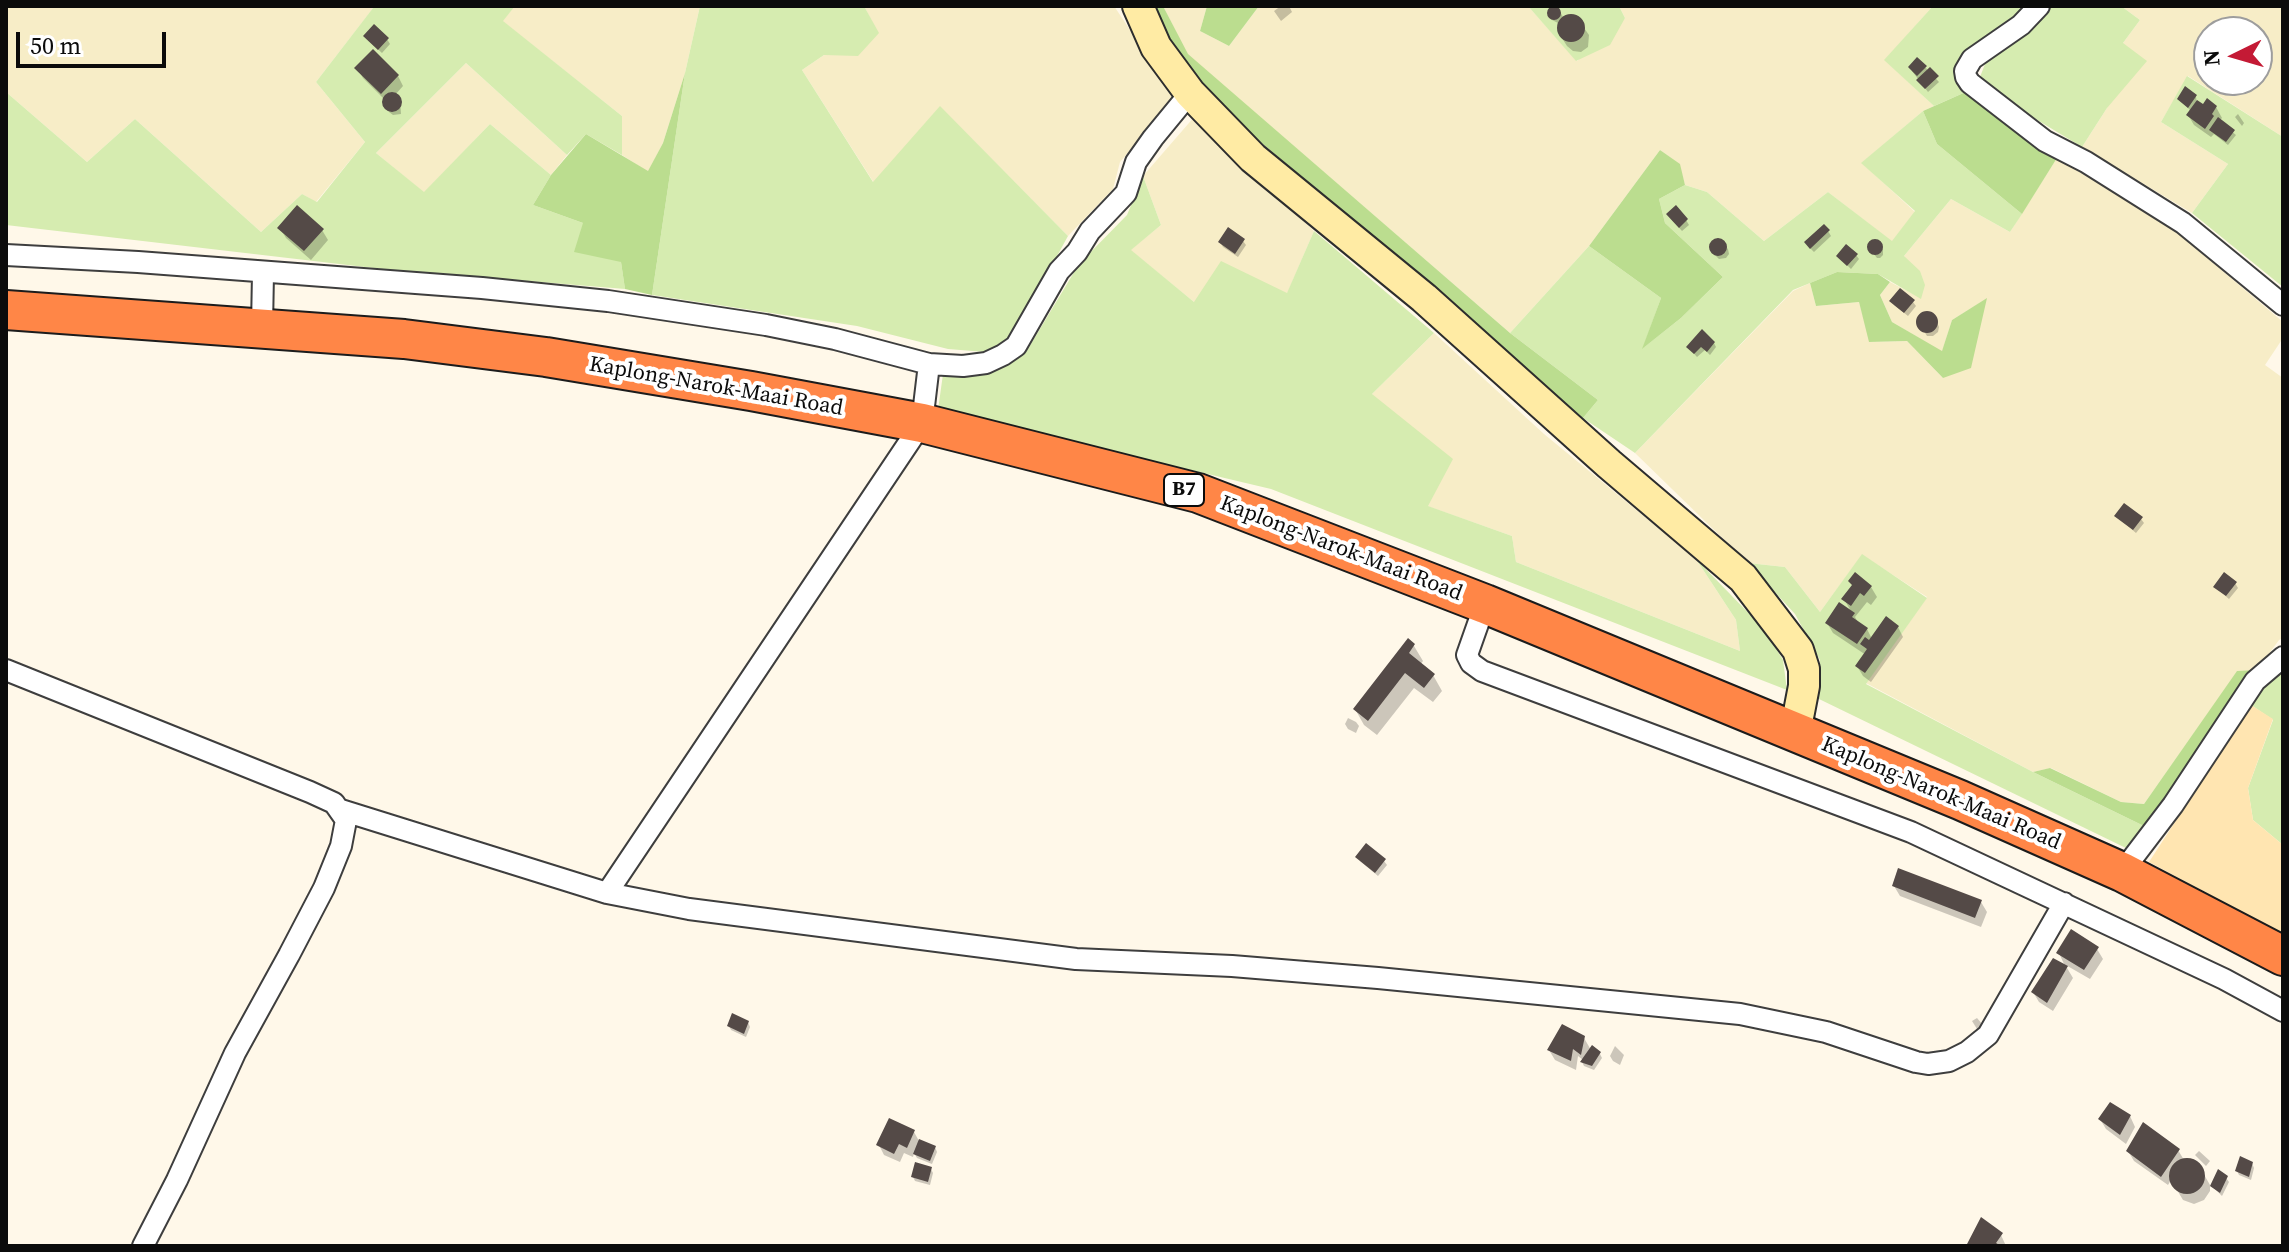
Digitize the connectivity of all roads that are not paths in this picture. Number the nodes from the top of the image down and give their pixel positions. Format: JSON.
{"nodes":[{"id":1,"x":1138,"y":6,"type":"edge"},
{"id":2,"x":2039,"y":6,"type":"edge"},
{"id":3,"x":1190,"y":93,"type":"junction"},
{"id":4,"x":6,"y":255,"type":"edge"},
{"id":5,"x":263,"y":273,"type":"junction"},
{"id":6,"x":2283,"y":305,"type":"edge"},
{"id":7,"x":6,"y":310,"type":"edge"},
{"id":8,"x":262,"y":327,"type":"junction"},
{"id":9,"x":929,"y":364,"type":"junction"},
{"id":10,"x":922,"y":423,"type":"junction"},
{"id":11,"x":1485,"y":604,"type":"junction"},
{"id":12,"x":2283,"y":657,"type":"edge"},
{"id":13,"x":6,"y":670,"type":"edge"},
{"id":14,"x":1795,"y":733,"type":"junction"},
{"id":15,"x":341,"y":810,"type":"junction"},
{"id":16,"x":2122,"y":872,"type":"junction"},
{"id":17,"x":607,"y":893,"type":"junction"},
{"id":18,"x":2064,"y":903,"type":"junction"},
{"id":19,"x":2283,"y":956,"type":"edge"},
{"id":20,"x":2283,"y":1011,"type":"edge"},
{"id":21,"x":143,"y":1246,"type":"edge"}],
"edges":[{"from":1,"to":3,"type":"street"},
{"from":2,"to":6,"type":"street"},
{"from":3,"to":9,"type":"street"},
{"from":3,"to":14,"type":"street"},
{"from":4,"to":5,"type":"street"},
{"from":5,"to":8,"type":"street"},
{"from":5,"to":9,"type":"street"},
{"from":7,"to":8,"type":"highway","name":"Kaplong-Narok-Maai Road","number":"B7"},
{"from":8,"to":10,"type":"highway","name":"Kaplong-Narok-Maai Road","number":"B7"},
{"from":9,"to":10,"type":"street"},
{"from":10,"to":11,"type":"highway","name":"Kaplong-Narok-Maai Road","number":"B7"},
{"from":10,"to":17,"type":"street"},
{"from":11,"to":14,"type":"highway","name":"Kaplong-Narok-Maai Road","number":"B7"},
{"from":11,"to":18,"type":"street"},
{"from":12,"to":16,"type":"street"},
{"from":13,"to":15,"type":"street"},
{"from":14,"to":16,"type":"highway","name":"Kaplong-Narok-Maai Road","number":"B7"},
{"from":15,"to":17,"type":"street"},
{"from":15,"to":21,"type":"street"},
{"from":16,"to":19,"type":"highway","name":"Kaplong-Narok-Maai Road","number":"B7"},
{"from":17,"to":18,"type":"street"},
{"from":18,"to":20,"type":"street"}]}
